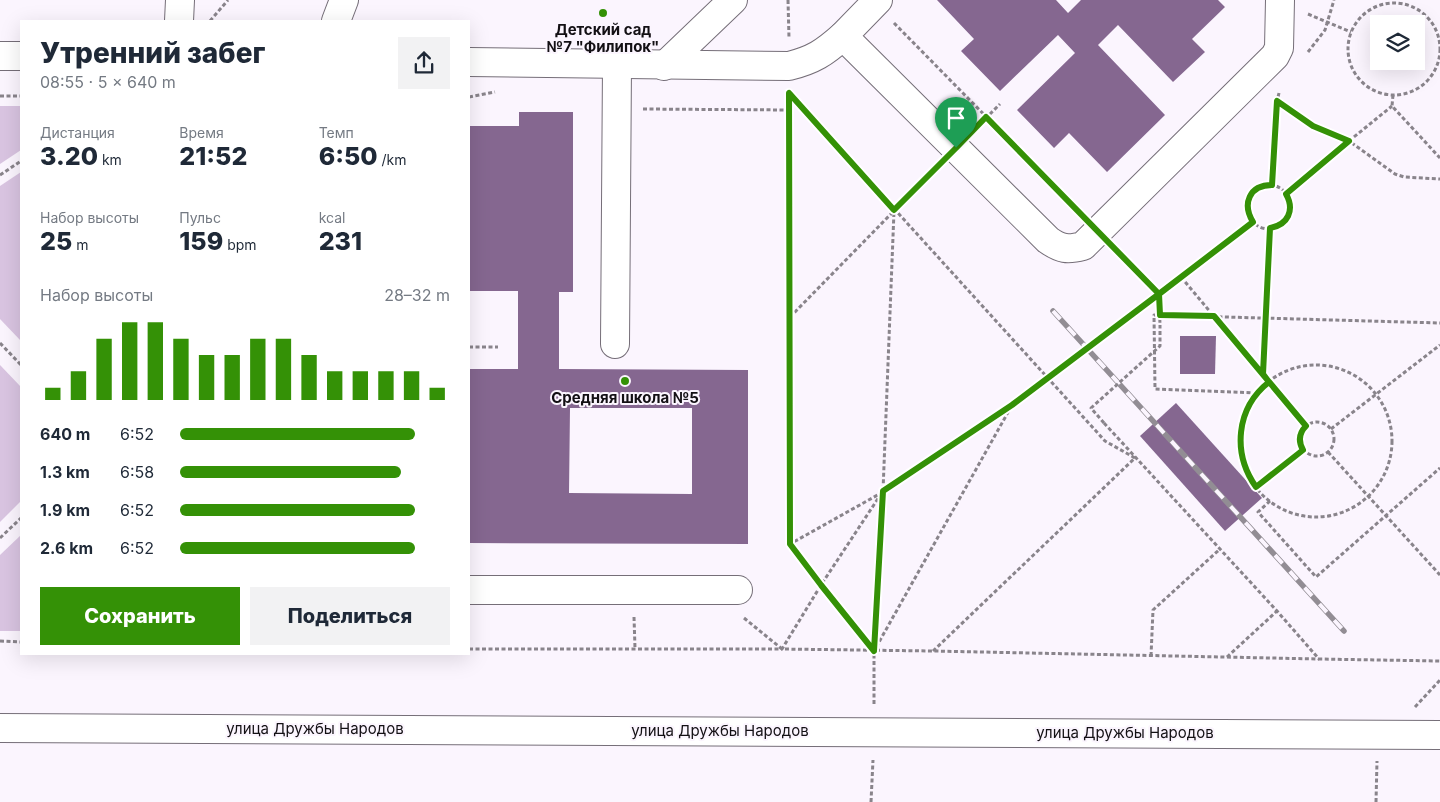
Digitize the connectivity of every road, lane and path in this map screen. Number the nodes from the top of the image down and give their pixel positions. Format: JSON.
{"nodes":[{"id":1,"x":180,"y":0,"type":"edge"},
{"id":2,"x":228,"y":0,"type":"edge"},
{"id":3,"x":344,"y":0,"type":"edge"},
{"id":4,"x":733,"y":0,"type":"edge"},
{"id":5,"x":788,"y":0,"type":"edge"},
{"id":6,"x":1334,"y":0,"type":"edge"},
{"id":7,"x":877,"y":2,"type":"edge"},
{"id":8,"x":1291,"y":6,"type":"edge"},
{"id":9,"x":179,"y":20,"type":"edge"},
{"id":10,"x":211,"y":20,"type":"edge"},
{"id":11,"x":336,"y":20,"type":"edge"},
{"id":12,"x":1328,"y":23,"type":"junction"},
{"id":13,"x":1351,"y":32,"type":"junction"},
{"id":14,"x":1439,"y":35,"type":"edge"},
{"id":15,"x":843,"y":36,"type":"junction"},
{"id":16,"x":0,"y":56,"type":"edge"},
{"id":17,"x":20,"y":56,"type":"edge"},
{"id":18,"x":1303,"y":56,"type":"dead end"},
{"id":19,"x":470,"y":62,"type":"edge"},
{"id":20,"x":617,"y":65,"type":"junction"},
{"id":21,"x":664,"y":66,"type":"junction"},
{"id":22,"x":789,"y":80,"type":"junction"},
{"id":23,"x":1280,"y":87,"type":"dead end"},
{"id":24,"x":1393,"y":95,"type":"junction"},
{"id":25,"x":0,"y":96,"type":"edge"},
{"id":26,"x":20,"y":96,"type":"edge"},
{"id":27,"x":1277,"y":101,"type":"junction"},
{"id":28,"x":1000,"y":104,"type":"dead end"},
{"id":29,"x":1392,"y":106,"type":"junction"},
{"id":30,"x":986,"y":117,"type":"junction"},
{"id":31,"x":1349,"y":141,"type":"junction"},
{"id":32,"x":956,"y":148,"type":"junction"},
{"id":33,"x":1440,"y":158,"type":"edge"},
{"id":34,"x":20,"y":162,"type":"edge"},
{"id":35,"x":0,"y":175,"type":"edge"},
{"id":36,"x":1440,"y":179,"type":"edge"},
{"id":37,"x":1272,"y":185,"type":"junction"},
{"id":38,"x":1286,"y":194,"type":"junction"},
{"id":39,"x":894,"y":210,"type":"junction"},
{"id":40,"x":1253,"y":222,"type":"junction"},
{"id":41,"x":1270,"y":228,"type":"junction"},
{"id":42,"x":1098,"y":230,"type":"junction"},
{"id":43,"x":1180,"y":277,"type":"junction"},
{"id":44,"x":1159,"y":294,"type":"junction"},
{"id":45,"x":1160,"y":315,"type":"junction"},
{"id":46,"x":1214,"y":316,"type":"junction"},
{"id":47,"x":790,"y":318,"type":"junction"},
{"id":48,"x":1266,"y":318,"type":"junction"},
{"id":49,"x":1440,"y":323,"type":"edge"},
{"id":50,"x":0,"y":343,"type":"edge"},
{"id":51,"x":616,"y":344,"type":"dead end"},
{"id":52,"x":1440,"y":345,"type":"edge"},
{"id":53,"x":470,"y":347,"type":"edge"},
{"id":54,"x":498,"y":347,"type":"dead end"},
{"id":55,"x":20,"y":364,"type":"edge"},
{"id":56,"x":1263,"y":374,"type":"junction"},
{"id":57,"x":1048,"y":378,"type":"junction"},
{"id":58,"x":1269,"y":382,"type":"junction"},
{"id":59,"x":1257,"y":393,"type":"junction"},
{"id":60,"x":1376,"y":395,"type":"junction"},
{"id":61,"x":1012,"y":405,"type":"junction"},
{"id":62,"x":1306,"y":426,"type":"junction"},
{"id":63,"x":1331,"y":430,"type":"junction"},
{"id":64,"x":1303,"y":450,"type":"junction"},
{"id":65,"x":1328,"y":452,"type":"junction"},
{"id":66,"x":1136,"y":458,"type":"junction"},
{"id":67,"x":1440,"y":468,"type":"edge"},
{"id":68,"x":1256,"y":487,"type":"junction"},
{"id":69,"x":883,"y":491,"type":"junction"},
{"id":70,"x":1368,"y":497,"type":"junction"},
{"id":71,"x":1270,"y":501,"type":"junction"},
{"id":72,"x":1386,"y":516,"type":"junction"},
{"id":73,"x":20,"y":519,"type":"edge"},
{"id":74,"x":0,"y":538,"type":"edge"},
{"id":75,"x":790,"y":544,"type":"junction"},
{"id":76,"x":1220,"y":549,"type":"junction"},
{"id":77,"x":1440,"y":575,"type":"edge"},
{"id":78,"x":821,"y":585,"type":"junction"},
{"id":79,"x":470,"y":590,"type":"edge"},
{"id":80,"x":711,"y":590,"type":"junction"},
{"id":81,"x":738,"y":590,"type":"dead end"},
{"id":82,"x":1277,"y":611,"type":"junction"},
{"id":83,"x":0,"y":641,"type":"edge"},
{"id":84,"x":20,"y":642,"type":"edge"},
{"id":85,"x":470,"y":650,"type":"edge"},
{"id":86,"x":782,"y":650,"type":"junction"},
{"id":87,"x":874,"y":651,"type":"junction"},
{"id":88,"x":934,"y":651,"type":"junction"},
{"id":89,"x":1151,"y":656,"type":"junction"},
{"id":90,"x":1226,"y":658,"type":"junction"},
{"id":91,"x":1319,"y":659,"type":"junction"},
{"id":92,"x":1440,"y":661,"type":"edge"},
{"id":93,"x":0,"y":728,"type":"edge"},
{"id":94,"x":874,"y":731,"type":"junction"},
{"id":95,"x":1440,"y":735,"type":"edge"},
{"id":96,"x":871,"y":802,"type":"edge"}],
"edges":[{"from":1,"to":9,"type":"street"},
{"from":2,"to":10,"type":"path"},
{"from":3,"to":11,"type":"street"},
{"from":4,"to":21,"type":"street"},
{"from":5,"to":22,"type":"path"},
{"from":6,"to":12,"type":"path"},
{"from":7,"to":15,"type":"street"},
{"from":7,"to":30,"type":"path"},
{"from":8,"to":12,"type":"path"},
{"from":8,"to":42,"type":"street"},
{"from":12,"to":13,"type":"path"},
{"from":12,"to":18,"type":"path"},
{"from":13,"to":14,"type":"path"},
{"from":13,"to":24,"type":"path"},
{"from":14,"to":24,"type":"path"},
{"from":15,"to":22,"type":"street"},
{"from":15,"to":32,"type":"street"},
{"from":16,"to":17,"type":"street"},
{"from":19,"to":20,"type":"street"},
{"from":20,"to":21,"type":"street"},
{"from":20,"to":51,"type":"street"},
{"from":21,"to":22,"type":"street"},
{"from":22,"to":39,"type":"path"},
{"from":22,"to":47,"type":"path"},
{"from":23,"to":27,"type":"path"},
{"from":24,"to":29,"type":"path"},
{"from":25,"to":26,"type":"path"},
{"from":27,"to":31,"type":"path"},
{"from":27,"to":37,"type":"path"},
{"from":28,"to":30,"type":"path"},
{"from":29,"to":31,"type":"path"},
{"from":29,"to":33,"type":"path"},
{"from":30,"to":32,"type":"path"},
{"from":30,"to":42,"type":"path"},
{"from":31,"to":36,"type":"path"},
{"from":31,"to":38,"type":"path"},
{"from":32,"to":39,"type":"path"},
{"from":32,"to":42,"type":"street"},
{"from":34,"to":35,"type":"path"},
{"from":37,"to":38,"type":"path"},
{"from":37,"to":40,"type":"path"},
{"from":38,"to":41,"type":"path"},
{"from":39,"to":47,"type":"path"},
{"from":39,"to":57,"type":"path"},
{"from":39,"to":69,"type":"path"},
{"from":40,"to":41,"type":"path"},
{"from":40,"to":43,"type":"path"},
{"from":41,"to":48,"type":"path"},
{"from":42,"to":44,"type":"path"},
{"from":43,"to":44,"type":"path"},
{"from":43,"to":46,"type":"path"},
{"from":44,"to":45,"type":"path"},
{"from":44,"to":57,"type":"path"},
{"from":45,"to":46,"type":"path"},
{"from":45,"to":59,"type":"path"},
{"from":45,"to":66,"type":"path","bridge":true},
{"from":46,"to":48,"type":"path"},
{"from":46,"to":56,"type":"path"},
{"from":47,"to":75,"type":"path"},
{"from":48,"to":49,"type":"path"},
{"from":48,"to":56,"type":"path"},
{"from":50,"to":55,"type":"path"},
{"from":52,"to":60,"type":"path"},
{"from":53,"to":54,"type":"path"},
{"from":56,"to":58,"type":"path"},
{"from":57,"to":61,"type":"path"},
{"from":57,"to":66,"type":"path"},
{"from":58,"to":59,"type":"path"},
{"from":58,"to":60,"type":"path"},
{"from":58,"to":62,"type":"path"},
{"from":59,"to":68,"type":"path"},
{"from":60,"to":63,"type":"path"},
{"from":60,"to":70,"type":"path"},
{"from":61,"to":69,"type":"path"},
{"from":61,"to":87,"type":"path"},
{"from":62,"to":63,"type":"path"},
{"from":62,"to":64,"type":"path"},
{"from":63,"to":65,"type":"path"},
{"from":64,"to":65,"type":"path"},
{"from":64,"to":68,"type":"path"},
{"from":65,"to":70,"type":"path"},
{"from":66,"to":76,"type":"path"},
{"from":66,"to":88,"type":"path"},
{"from":67,"to":72,"type":"path"},
{"from":68,"to":71,"type":"path"},
{"from":69,"to":75,"type":"path"},
{"from":69,"to":78,"type":"path"},
{"from":69,"to":87,"type":"path"},
{"from":70,"to":71,"type":"path"},
{"from":70,"to":72,"type":"path"},
{"from":71,"to":72,"type":"path"},
{"from":72,"to":77,"type":"path"},
{"from":73,"to":74,"type":"path"},
{"from":75,"to":78,"type":"path"},
{"from":76,"to":82,"type":"path"},
{"from":76,"to":89,"type":"path"},
{"from":78,"to":86,"type":"path"},
{"from":78,"to":87,"type":"path"},
{"from":79,"to":80,"type":"street"},
{"from":80,"to":81,"type":"street"},
{"from":80,"to":86,"type":"path"},
{"from":82,"to":90,"type":"path"},
{"from":82,"to":91,"type":"path"},
{"from":83,"to":84,"type":"path"},
{"from":85,"to":86,"type":"path"},
{"from":86,"to":87,"type":"path"},
{"from":87,"to":88,"type":"path"},
{"from":87,"to":94,"type":"path"},
{"from":88,"to":89,"type":"path"},
{"from":89,"to":90,"type":"path"},
{"from":90,"to":91,"type":"path"},
{"from":91,"to":92,"type":"path"},
{"from":93,"to":94,"type":"street","name":"улица Дружбы Народов"},
{"from":94,"to":95,"type":"street","name":"улица Дружбы Народов"},
{"from":94,"to":96,"type":"path"}]}
